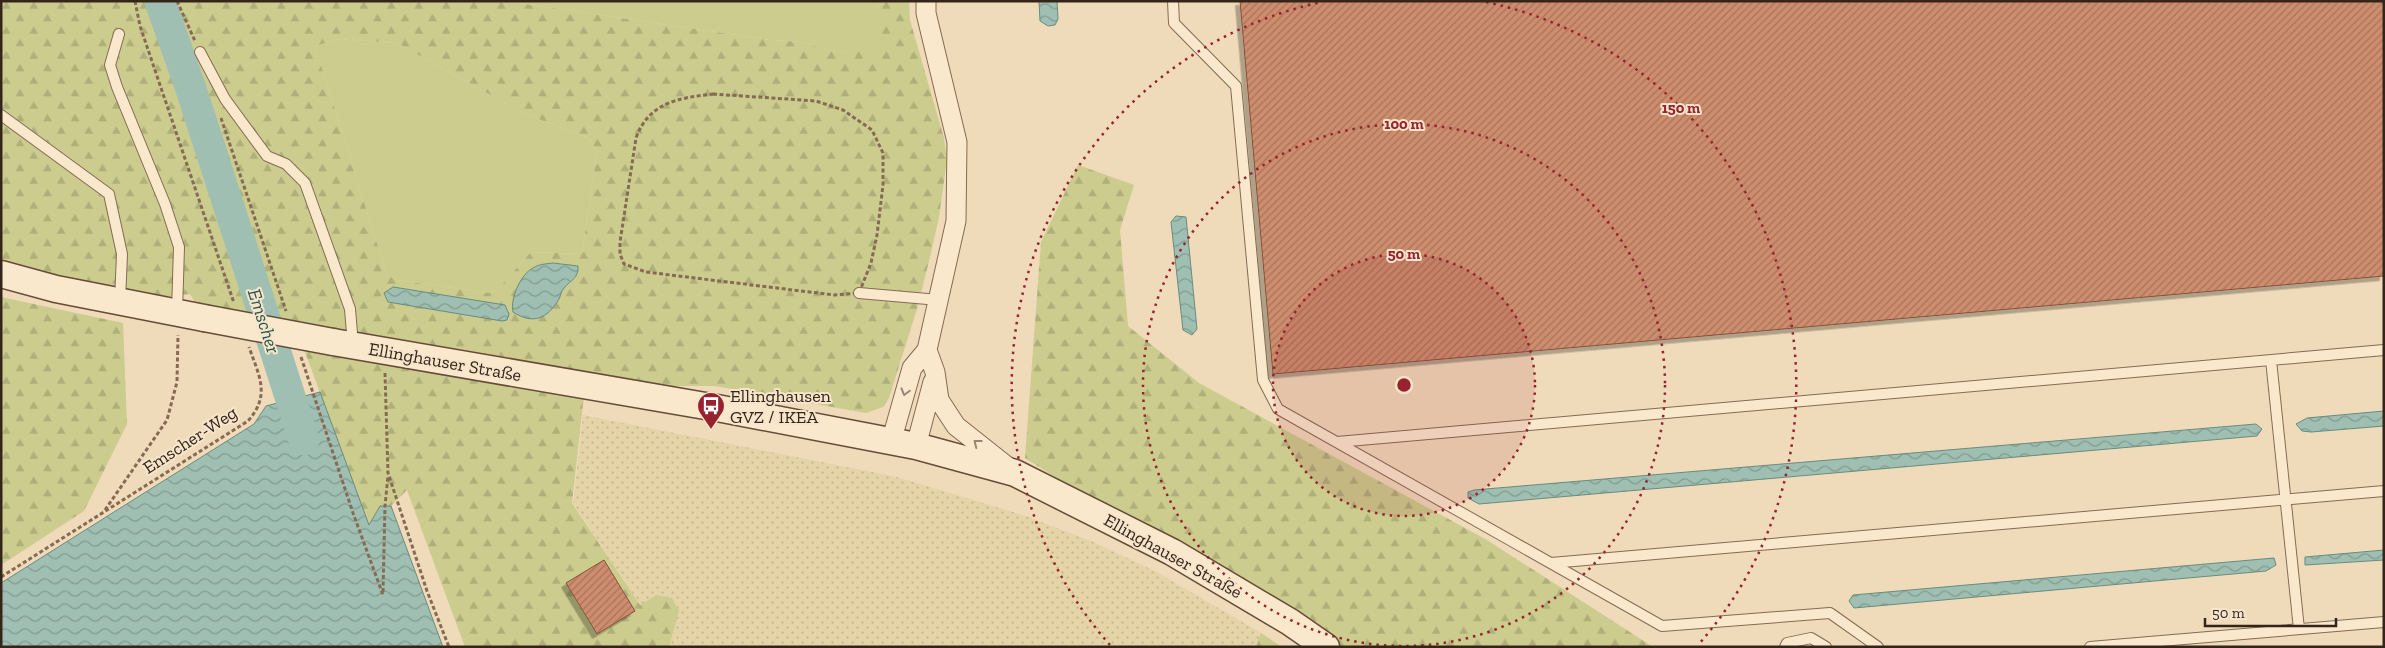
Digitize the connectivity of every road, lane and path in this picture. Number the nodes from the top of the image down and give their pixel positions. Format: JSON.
{"nodes":[{"id":1,"x":136,"y":1,"type":"edge"},
{"id":2,"x":177,"y":1,"type":"edge"},
{"id":3,"x":926,"y":1,"type":"edge"},
{"id":4,"x":1172,"y":1,"type":"edge"},
{"id":5,"x":119,"y":34,"type":"dead end"},
{"id":6,"x":200,"y":52,"type":"joint"},
{"id":7,"x":218,"y":109,"type":"dead end"},
{"id":8,"x":1,"y":115,"type":"edge"},
{"id":9,"x":1,"y":274,"type":"edge"},
{"id":10,"x":858,"y":293,"type":"junction"},
{"id":11,"x":939,"y":300,"type":"junction"},
{"id":12,"x":120,"y":302,"type":"junction"},
{"id":13,"x":235,"y":306,"type":"dead end"},
{"id":14,"x":177,"y":313,"type":"junction"},
{"id":15,"x":287,"y":316,"type":"dead end"},
{"id":16,"x":248,"y":343,"type":"dead end"},
{"id":17,"x":343,"y":344,"type":"junction"},
{"id":18,"x":927,"y":350,"type":"junction"},
{"id":19,"x":2384,"y":350,"type":"edge"},
{"id":20,"x":385,"y":352,"type":"junction"},
{"id":21,"x":300,"y":353,"type":"dead end"},
{"id":22,"x":2271,"y":360,"type":"junction"},
{"id":23,"x":934,"y":377,"type":"junction"},
{"id":24,"x":891,"y":442,"type":"junction"},
{"id":25,"x":1337,"y":442,"type":"junction"},
{"id":26,"x":916,"y":446,"type":"junction"},
{"id":27,"x":388,"y":473,"type":"junction"},
{"id":28,"x":1015,"y":473,"type":"junction"},
{"id":29,"x":2384,"y":491,"type":"edge"},
{"id":30,"x":2286,"y":499,"type":"junction"},
{"id":31,"x":104,"y":511,"type":"junction"},
{"id":32,"x":1550,"y":563,"type":"junction"},
{"id":33,"x":1,"y":577,"type":"edge"},
{"id":34,"x":2384,"y":622,"type":"edge"},
{"id":35,"x":2299,"y":629,"type":"junction"},
{"id":36,"x":448,"y":647,"type":"edge"},
{"id":37,"x":1326,"y":647,"type":"edge"},
{"id":38,"x":1785,"y":647,"type":"edge"},
{"id":39,"x":1826,"y":647,"type":"edge"},
{"id":40,"x":1878,"y":647,"type":"edge"},
{"id":41,"x":2090,"y":647,"type":"edge"}],
"edges":[{"from":1,"to":13,"type":"path"},
{"from":2,"to":6,"type":"path"},
{"from":3,"to":11,"type":"street"},
{"from":4,"to":25,"type":"lane"},
{"from":5,"to":14,"type":"lane"},
{"from":6,"to":17,"type":"lane"},
{"from":7,"to":15,"type":"path"},
{"from":8,"to":12,"type":"lane"},
{"from":9,"to":12,"type":"main road","name":"Ellinghauser Straße"},
{"from":10,"to":10,"type":"path"},
{"from":10,"to":11,"type":"lane"},
{"from":11,"to":18,"type":"street"},
{"from":12,"to":14,"type":"main road","name":"Ellinghauser Straße"},
{"from":14,"to":17,"type":"main road","name":"Ellinghauser Straße","bridge":true},
{"from":14,"to":31,"type":"path"},
{"from":16,"to":31,"type":"path","name":"Emscher-Weg"},
{"from":17,"to":20,"type":"main road","name":"Ellinghauser Straße"},
{"from":18,"to":23,"type":"street","name":"Ellinghauser Straße"},
{"from":18,"to":24,"type":"street","one_way":true},
{"from":19,"to":22,"type":"lane"},
{"from":20,"to":24,"type":"main road","name":"Ellinghauser Straße"},
{"from":20,"to":27,"type":"path"},
{"from":21,"to":27,"type":"path"},
{"from":22,"to":25,"type":"lane"},
{"from":22,"to":30,"type":"lane"},
{"from":23,"to":26,"type":"street","name":"Ellinghauser Straße"},
{"from":28,"to":23,"type":"street","name":"Ellinghauser Straße","one_way":true},
{"from":24,"to":26,"type":"main road","name":"Ellinghauser Straße"},
{"from":25,"to":32,"type":"lane"},
{"from":26,"to":28,"type":"main road","name":"Ellinghauser Straße"},
{"from":27,"to":36,"type":"path"},
{"from":28,"to":37,"type":"main road","name":"Ellinghauser Straße"},
{"from":29,"to":30,"type":"lane"},
{"from":30,"to":32,"type":"lane"},
{"from":30,"to":35,"type":"lane"},
{"from":31,"to":33,"type":"path","name":"Emscher-Weg"},
{"from":32,"to":40,"type":"lane"},
{"from":34,"to":35,"type":"lane"},
{"from":35,"to":41,"type":"lane"},
{"from":38,"to":39,"type":"lane"}]}
